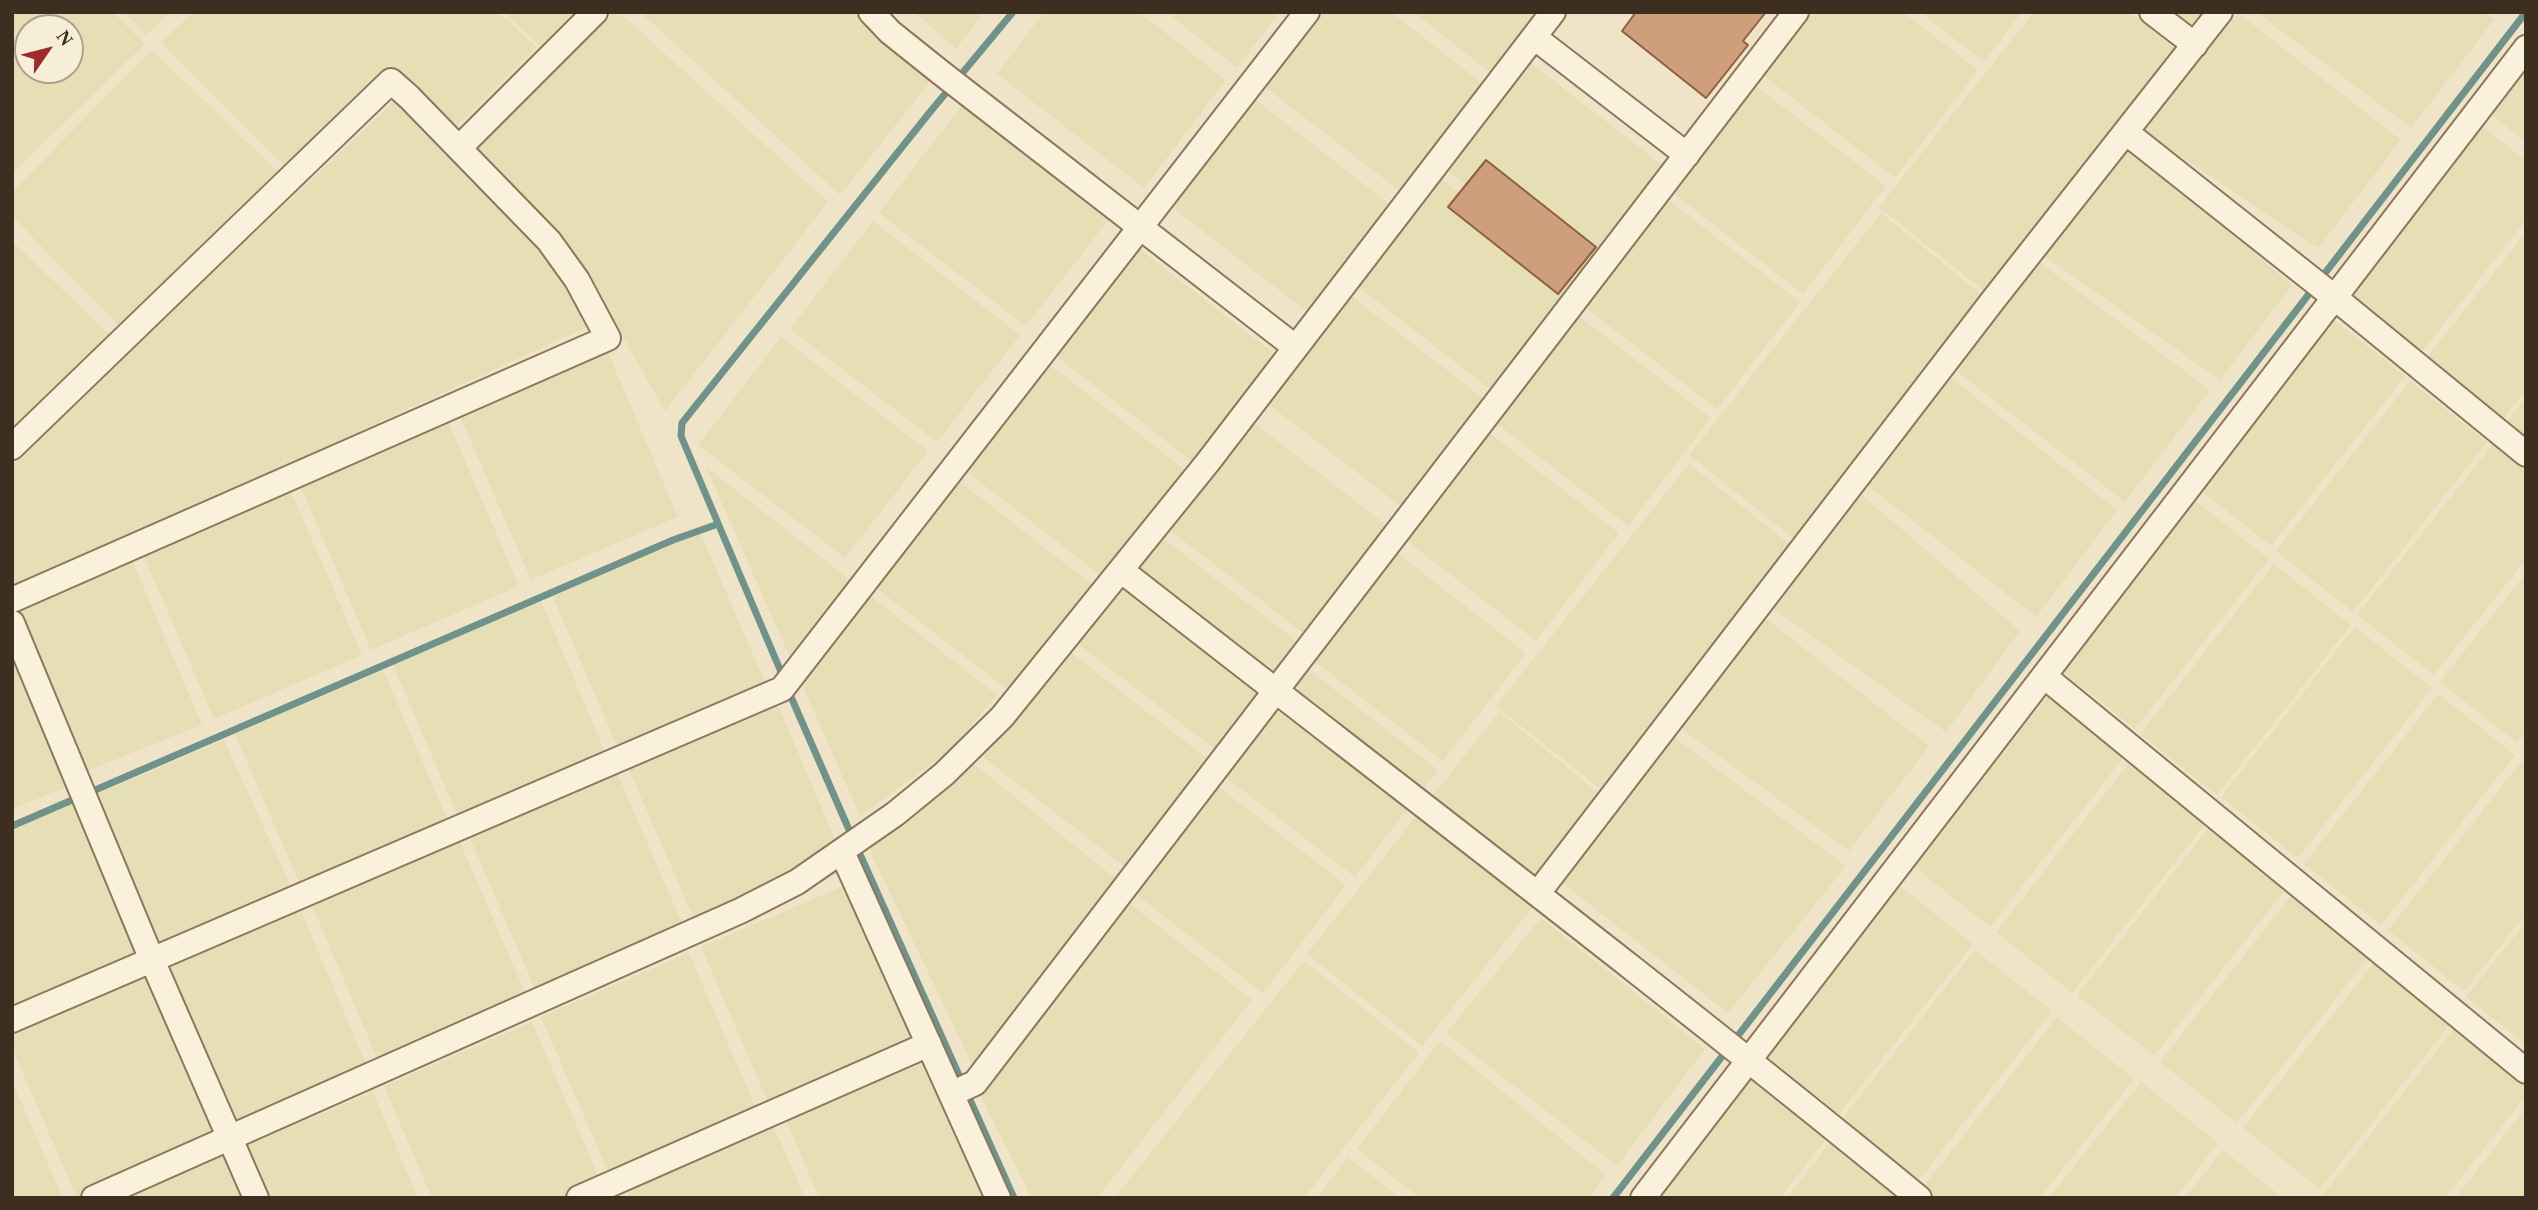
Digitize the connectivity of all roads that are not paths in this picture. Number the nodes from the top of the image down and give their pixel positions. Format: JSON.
{"nodes":[{"id":1,"x":595,"y":12,"type":"edge"},
{"id":2,"x":871,"y":12,"type":"edge"},
{"id":3,"x":1307,"y":12,"type":"edge"},
{"id":4,"x":1553,"y":12,"type":"edge"},
{"id":5,"x":1796,"y":12,"type":"edge"},
{"id":6,"x":2152,"y":12,"type":"edge"},
{"id":7,"x":2220,"y":12,"type":"edge"},
{"id":8,"x":1534,"y":37,"type":"junction"},
{"id":9,"x":2195,"y":45,"type":"junction"},
{"id":10,"x":2526,"y":48,"type":"edge"},
{"id":11,"x":2127,"y":133,"type":"junction"},
{"id":12,"x":459,"y":148,"type":"junction"},
{"id":13,"x":1687,"y":155,"type":"junction"},
{"id":14,"x":1141,"y":228,"type":"junction"},
{"id":15,"x":2334,"y":297,"type":"junction"},
{"id":16,"x":1295,"y":347,"type":"junction"},
{"id":17,"x":12,"y":447,"type":"edge"},
{"id":18,"x":2526,"y":454,"type":"edge"},
{"id":19,"x":1122,"y":570,"type":"junction"},
{"id":20,"x":12,"y":600,"type":"edge"},
{"id":21,"x":12,"y":623,"type":"edge"},
{"id":22,"x":2044,"y":676,"type":"junction"},
{"id":23,"x":1276,"y":691,"type":"junction"},
{"id":24,"x":842,"y":852,"type":"junction"},
{"id":25,"x":1538,"y":892,"type":"junction"},
{"id":26,"x":152,"y":960,"type":"junction"},
{"id":27,"x":12,"y":1020,"type":"edge"},
{"id":28,"x":929,"y":1044,"type":"junction"},
{"id":29,"x":1749,"y":1059,"type":"junction"},
{"id":30,"x":2526,"y":1071,"type":"edge"},
{"id":31,"x":951,"y":1094,"type":"junction"},
{"id":32,"x":230,"y":1138,"type":"junction"},
{"id":33,"x":94,"y":1198,"type":"edge"},
{"id":34,"x":256,"y":1198,"type":"edge"},
{"id":35,"x":579,"y":1198,"type":"edge"},
{"id":36,"x":998,"y":1198,"type":"edge"},
{"id":37,"x":1643,"y":1198,"type":"edge"},
{"id":38,"x":1919,"y":1198,"type":"edge"}],
"edges":[{"from":1,"to":12,"type":"street"},
{"from":2,"to":14,"type":"street"},
{"from":3,"to":14,"type":"street"},
{"from":4,"to":8,"type":"street"},
{"from":5,"to":13,"type":"street"},
{"from":6,"to":9,"type":"street"},
{"from":7,"to":9,"type":"street"},
{"from":8,"to":13,"type":"street"},
{"from":8,"to":16,"type":"street"},
{"from":9,"to":11,"type":"street"},
{"from":10,"to":15,"type":"street"},
{"from":11,"to":15,"type":"street"},
{"from":11,"to":25,"type":"street"},
{"from":12,"to":17,"type":"street"},
{"from":12,"to":20,"type":"street"},
{"from":13,"to":23,"type":"street"},
{"from":14,"to":16,"type":"street"},
{"from":14,"to":26,"type":"street"},
{"from":15,"to":18,"type":"street"},
{"from":15,"to":22,"type":"street"},
{"from":16,"to":19,"type":"street"},
{"from":19,"to":23,"type":"street"},
{"from":19,"to":24,"type":"street"},
{"from":21,"to":26,"type":"street"},
{"from":22,"to":29,"type":"street"},
{"from":22,"to":30,"type":"street"},
{"from":23,"to":25,"type":"street"},
{"from":23,"to":31,"type":"street"},
{"from":24,"to":28,"type":"street"},
{"from":24,"to":32,"type":"street"},
{"from":25,"to":29,"type":"street"},
{"from":26,"to":27,"type":"street"},
{"from":26,"to":32,"type":"street"},
{"from":28,"to":31,"type":"street"},
{"from":28,"to":35,"type":"street"},
{"from":29,"to":37,"type":"street"},
{"from":29,"to":38,"type":"street"},
{"from":31,"to":36,"type":"street"},
{"from":32,"to":33,"type":"street"},
{"from":32,"to":34,"type":"street"}]}
